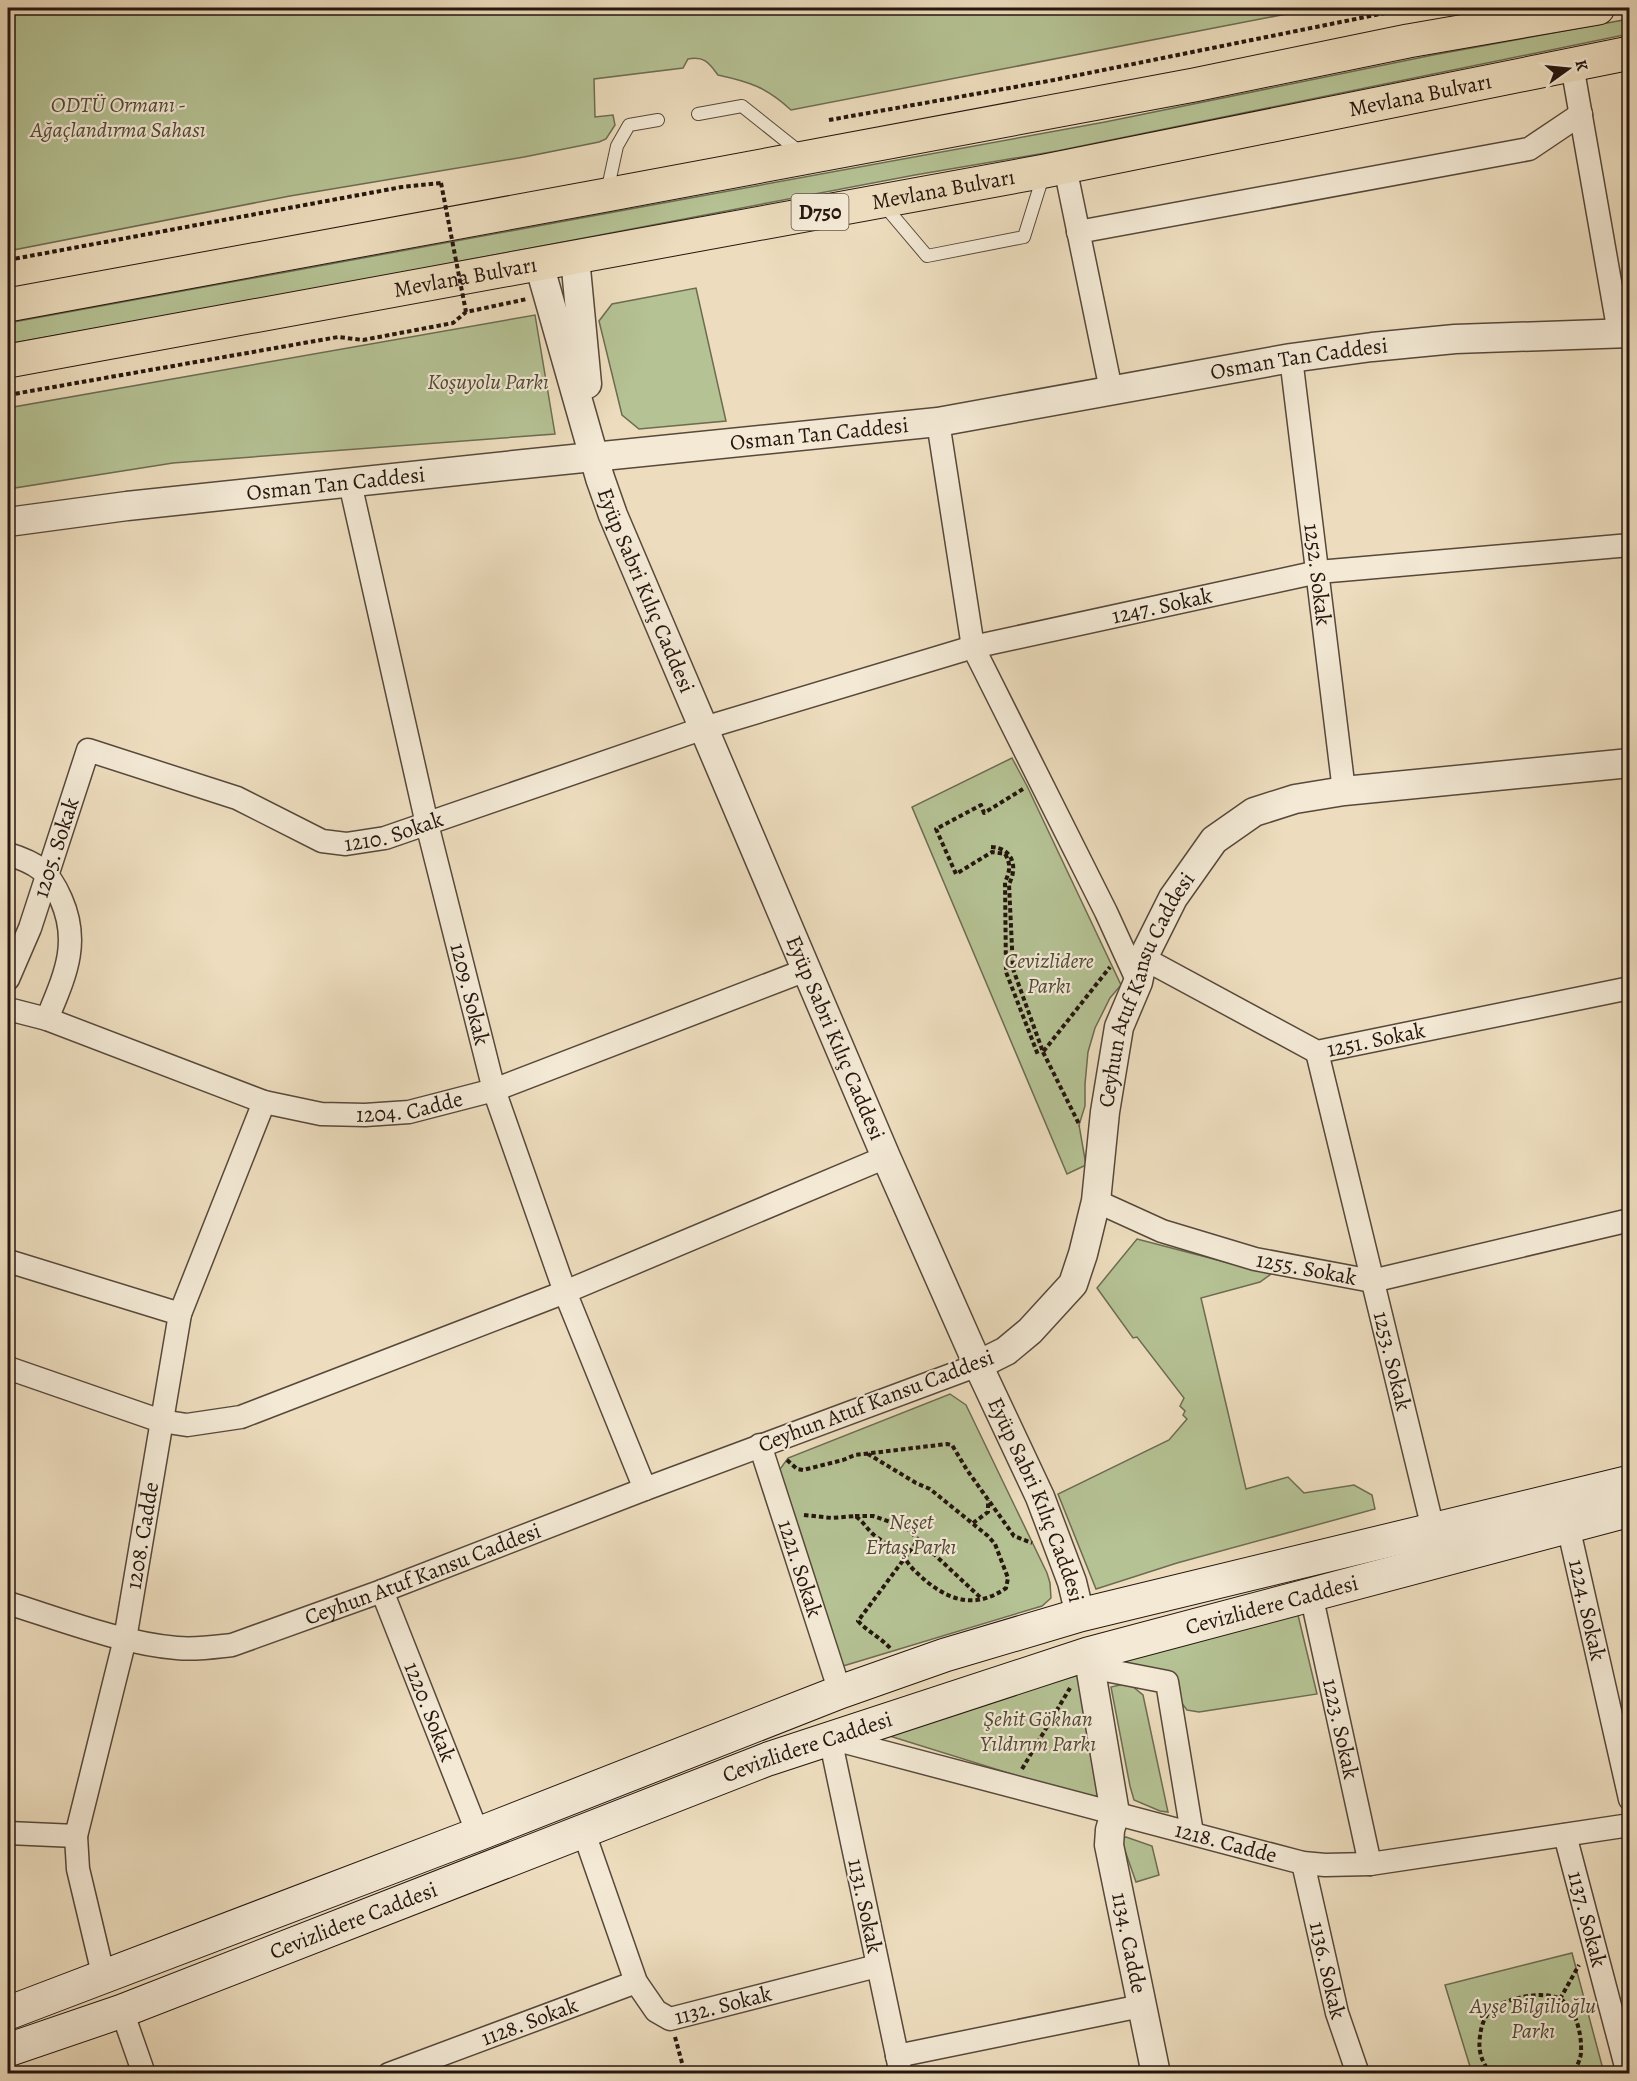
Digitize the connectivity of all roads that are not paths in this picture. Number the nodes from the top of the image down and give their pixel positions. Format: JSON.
{"nodes":[{"id":1,"x":1598,"y":8,"type":"edge"},
{"id":2,"x":1629,"y":53,"type":"edge"},
{"id":3,"x":1572,"y":65,"type":"junction"},
{"id":4,"x":698,"y":114,"type":"dead end"},
{"id":5,"x":1581,"y":114,"type":"junction"},
{"id":6,"x":658,"y":120,"type":"dead end"},
{"id":7,"x":806,"y":158,"type":"junction"},
{"id":8,"x":1055,"y":169,"type":"junction"},
{"id":9,"x":606,"y":195,"type":"junction"},
{"id":10,"x":880,"y":201,"type":"junction"},
{"id":11,"x":1078,"y":232,"type":"junction"},
{"id":12,"x":575,"y":258,"type":"junction"},
{"id":13,"x":539,"y":264,"type":"junction"},
{"id":14,"x":8,"y":305,"type":"edge"},
{"id":15,"x":566,"y":311,"type":"junction"},
{"id":16,"x":1624,"y":333,"type":"edge"},
{"id":17,"x":1291,"y":358,"type":"junction"},
{"id":18,"x":8,"y":361,"type":"edge"},
{"id":19,"x":1111,"y":390,"type":"junction"},
{"id":20,"x":938,"y":422,"type":"junction"},
{"id":21,"x":594,"y":458,"type":"junction"},
{"id":22,"x":350,"y":483,"type":"junction"},
{"id":23,"x":8,"y":522,"type":"edge"},
{"id":24,"x":1629,"y":545,"type":"edge"},
{"id":25,"x":1318,"y":572,"type":"junction"},
{"id":26,"x":973,"y":647,"type":"junction"},
{"id":27,"x":704,"y":728,"type":"junction"},
{"id":28,"x":88,"y":750,"type":"joint"},
{"id":29,"x":1629,"y":763,"type":"edge"},
{"id":30,"x":1344,"y":790,"type":"junction"},
{"id":31,"x":428,"y":824,"type":"junction"},
{"id":32,"x":8,"y":854,"type":"edge"},
{"id":33,"x":48,"y":874,"type":"junction"},
{"id":34,"x":1135,"y":963,"type":"junction"},
{"id":35,"x":806,"y":970,"type":"junction"},
{"id":36,"x":8,"y":979,"type":"edge"},
{"id":37,"x":1629,"y":988,"type":"edge"},
{"id":38,"x":8,"y":1009,"type":"edge"},
{"id":39,"x":47,"y":1019,"type":"junction"},
{"id":40,"x":1317,"y":1052,"type":"junction"},
{"id":41,"x":494,"y":1090,"type":"junction"},
{"id":42,"x":264,"y":1102,"type":"junction"},
{"id":43,"x":886,"y":1157,"type":"junction"},
{"id":44,"x":1096,"y":1201,"type":"junction"},
{"id":45,"x":1629,"y":1220,"type":"edge"},
{"id":46,"x":8,"y":1261,"type":"edge"},
{"id":47,"x":1372,"y":1281,"type":"junction"},
{"id":48,"x":566,"y":1292,"type":"junction"},
{"id":49,"x":180,"y":1314,"type":"junction"},
{"id":50,"x":978,"y":1365,"type":"junction"},
{"id":51,"x":8,"y":1368,"type":"edge"},
{"id":52,"x":161,"y":1421,"type":"junction"},
{"id":53,"x":760,"y":1445,"type":"junction"},
{"id":54,"x":1629,"y":1482,"type":"edge"},
{"id":55,"x":645,"y":1489,"type":"junction"},
{"id":56,"x":1629,"y":1510,"type":"edge"},
{"id":57,"x":1568,"y":1526,"type":"junction"},
{"id":58,"x":1433,"y":1529,"type":"junction"},
{"id":59,"x":382,"y":1592,"type":"junction"},
{"id":60,"x":1311,"y":1594,"type":"junction"},
{"id":61,"x":8,"y":1603,"type":"edge"},
{"id":62,"x":1080,"y":1615,"type":"junction"},
{"id":63,"x":125,"y":1639,"type":"junction"},
{"id":64,"x":1089,"y":1662,"type":"junction"},
{"id":65,"x":840,"y":1692,"type":"junction"},
{"id":66,"x":830,"y":1738,"type":"junction"},
{"id":67,"x":1629,"y":1799,"type":"edge"},
{"id":68,"x":1115,"y":1813,"type":"junction"},
{"id":69,"x":1629,"y":1825,"type":"edge"},
{"id":70,"x":583,"y":1830,"type":"junction"},
{"id":71,"x":8,"y":1833,"type":"edge"},
{"id":72,"x":1192,"y":1833,"type":"junction"},
{"id":73,"x":478,"y":1834,"type":"junction"},
{"id":74,"x":1565,"y":1835,"type":"junction"},
{"id":75,"x":76,"y":1836,"type":"junction"},
{"id":76,"x":1303,"y":1863,"type":"junction"},
{"id":77,"x":1370,"y":1864,"type":"junction"},
{"id":78,"x":877,"y":1966,"type":"junction"},
{"id":79,"x":104,"y":1978,"type":"junction"},
{"id":80,"x":636,"y":1982,"type":"junction"},
{"id":81,"x":1141,"y":2006,"type":"junction"},
{"id":82,"x":122,"y":2011,"type":"junction"},
{"id":83,"x":8,"y":2013,"type":"edge"},
{"id":84,"x":8,"y":2050,"type":"edge"},
{"id":85,"x":899,"y":2065,"type":"edge"},
{"id":86,"x":144,"y":2073,"type":"edge"},
{"id":87,"x":389,"y":2073,"type":"edge"},
{"id":88,"x":1156,"y":2073,"type":"edge"},
{"id":89,"x":1358,"y":2073,"type":"edge"},
{"id":90,"x":1628,"y":2073,"type":"edge"}],
"edges":[{"from":1,"to":7,"type":"highway","number":"D750"},
{"from":2,"to":3,"type":"highway","name":"Mevlana Bulvarı","number":"D750"},
{"from":3,"to":5,"type":"street"},
{"from":3,"to":8,"type":"highway","name":"Mevlana Bulvarı","number":"D750"},
{"from":4,"to":7,"type":"lane"},
{"from":5,"to":11,"type":"street"},
{"from":5,"to":16,"type":"street"},
{"from":6,"to":9,"type":"lane"},
{"from":7,"to":9,"type":"highway","number":"D750"},
{"from":8,"to":10,"type":"highway","name":"Mevlana Bulvarı","number":"D750"},
{"from":8,"to":10,"type":"lane"},
{"from":8,"to":11,"type":"street"},
{"from":9,"to":14,"type":"highway","number":"D750"},
{"from":10,"to":12,"type":"highway","name":"Mevlana Bulvarı","number":"D750"},
{"from":11,"to":19,"type":"street"},
{"from":12,"to":13,"type":"highway","name":"Mevlana Bulvarı","number":"D750"},
{"from":12,"to":15,"type":"street","name":"Eyüp Sabri Kılıç Caddesi"},
{"from":13,"to":15,"type":"street","name":"Eyüp Sabri Kılıç Caddesi"},
{"from":13,"to":18,"type":"highway","name":"Mevlana Bulvarı","number":"D750"},
{"from":15,"to":21,"type":"street","name":"Eyüp Sabri Kılıç Caddesi"},
{"from":16,"to":17,"type":"street","name":"Osman Tan Caddesi"},
{"from":17,"to":19,"type":"street","name":"Osman Tan Caddesi"},
{"from":17,"to":25,"type":"street","name":"1252. Sokak"},
{"from":19,"to":20,"type":"street","name":"Osman Tan Caddesi"},
{"from":20,"to":21,"type":"street","name":"Osman Tan Caddesi"},
{"from":20,"to":26,"type":"street"},
{"from":21,"to":22,"type":"street","name":"Osman Tan Caddesi"},
{"from":21,"to":27,"type":"street","name":"Eyüp Sabri Kılıç Caddesi"},
{"from":22,"to":23,"type":"street","name":"Osman Tan Caddesi"},
{"from":22,"to":31,"type":"street","name":"1209. Sokak"},
{"from":24,"to":25,"type":"street","name":"1247. Sokak"},
{"from":25,"to":26,"type":"street","name":"1247. Sokak"},
{"from":25,"to":30,"type":"street","name":"1252. Sokak"},
{"from":26,"to":27,"type":"street","name":"1247. Sokak"},
{"from":26,"to":34,"type":"street"},
{"from":27,"to":31,"type":"street","name":"1210. Sokak"},
{"from":27,"to":35,"type":"street","name":"Eyüp Sabri Kılıç Caddesi"},
{"from":28,"to":31,"type":"street","name":"1210. Sokak"},
{"from":28,"to":33,"type":"street","name":"1205. Sokak"},
{"from":29,"to":30,"type":"street","name":"Ceyhun Atuf Kansu Caddesi"},
{"from":30,"to":34,"type":"street","name":"Ceyhun Atuf Kansu Caddesi"},
{"from":31,"to":41,"type":"street","name":"1209. Sokak"},
{"from":32,"to":33,"type":"street"},
{"from":33,"to":36,"type":"street","name":"1205. Sokak"},
{"from":33,"to":39,"type":"street"},
{"from":34,"to":40,"type":"street","name":"1251. Sokak"},
{"from":34,"to":44,"type":"street","name":"Ceyhun Atuf Kansu Caddesi"},
{"from":35,"to":41,"type":"street","name":"1204. Cadde"},
{"from":35,"to":43,"type":"street","name":"Eyüp Sabri Kılıç Caddesi"},
{"from":37,"to":40,"type":"street","name":"1251. Sokak"},
{"from":38,"to":39,"type":"street","name":"1204. Cadde"},
{"from":39,"to":42,"type":"street","name":"1204. Cadde"},
{"from":40,"to":47,"type":"street","name":"1253. Sokak"},
{"from":41,"to":42,"type":"street","name":"1204. Cadde"},
{"from":41,"to":48,"type":"street","name":"1209. Sokak"},
{"from":42,"to":49,"type":"street","name":"1208. Cadde"},
{"from":43,"to":48,"type":"street"},
{"from":43,"to":50,"type":"street","name":"Eyüp Sabri Kılıç Caddesi"},
{"from":44,"to":47,"type":"street","name":"1255. Sokak"},
{"from":44,"to":50,"type":"street","name":"Ceyhun Atuf Kansu Caddesi"},
{"from":45,"to":47,"type":"street","name":"1255. Sokak"},
{"from":46,"to":49,"type":"street"},
{"from":47,"to":58,"type":"street","name":"1253. Sokak"},
{"from":48,"to":52,"type":"street"},
{"from":48,"to":55,"type":"street","name":"1209. Sokak"},
{"from":49,"to":52,"type":"street","name":"1208. Cadde"},
{"from":50,"to":53,"type":"street","name":"Ceyhun Atuf Kansu Caddesi"},
{"from":50,"to":62,"type":"street","name":"Eyüp Sabri Kılıç Caddesi"},
{"from":51,"to":52,"type":"street"},
{"from":52,"to":63,"type":"street","name":"1208. Cadde"},
{"from":53,"to":55,"type":"street","name":"Ceyhun Atuf Kansu Caddesi"},
{"from":53,"to":65,"type":"street","name":"1221. Sokak"},
{"from":54,"to":58,"type":"main road","name":"Cevizlidere Caddesi"},
{"from":55,"to":59,"type":"street","name":"Ceyhun Atuf Kansu Caddesi"},
{"from":56,"to":57,"type":"main road","name":"Cevizlidere Caddesi"},
{"from":57,"to":60,"type":"main road","name":"Cevizlidere Caddesi"},
{"from":57,"to":67,"type":"street","name":"1224. Sokak"},
{"from":58,"to":62,"type":"main road","name":"Cevizlidere Caddesi"},
{"from":59,"to":63,"type":"street","name":"Ceyhun Atuf Kansu Caddesi"},
{"from":59,"to":73,"type":"street","name":"1220. Sokak"},
{"from":60,"to":64,"type":"main road","name":"Cevizlidere Caddesi"},
{"from":60,"to":77,"type":"street","name":"1223. Sokak"},
{"from":61,"to":63,"type":"street","name":"Ceyhun Atuf Kansu Caddesi"},
{"from":62,"to":65,"type":"main road","name":"Cevizlidere Caddesi"},
{"from":63,"to":75,"type":"street","name":"1208. Cadde"},
{"from":64,"to":66,"type":"main road","name":"Cevizlidere Caddesi"},
{"from":64,"to":68,"type":"street"},
{"from":64,"to":72,"type":"street"},
{"from":65,"to":73,"type":"main road","name":"Cevizlidere Caddesi"},
{"from":66,"to":68,"type":"street","name":"1218. Cadde"},
{"from":66,"to":70,"type":"main road","name":"Cevizlidere Caddesi"},
{"from":66,"to":78,"type":"street","name":"1131. Sokak"},
{"from":68,"to":72,"type":"street","name":"1218. Cadde"},
{"from":68,"to":81,"type":"street","name":"1134. Cadde"},
{"from":69,"to":74,"type":"street","name":"1218. Cadde"},
{"from":70,"to":80,"type":"street","name":"1132. Sokak"},
{"from":70,"to":82,"type":"main road","name":"Cevizlidere Caddesi"},
{"from":71,"to":75,"type":"street"},
{"from":72,"to":76,"type":"street","name":"1218. Cadde"},
{"from":73,"to":79,"type":"main road","name":"Cevizlidere Caddesi"},
{"from":74,"to":77,"type":"street","name":"1218. Cadde"},
{"from":74,"to":90,"type":"street","name":"1137. Sokak"},
{"from":75,"to":79,"type":"street","name":"1208. Cadde"},
{"from":76,"to":77,"type":"street","name":"1218. Cadde"},
{"from":76,"to":89,"type":"street","name":"1136. Sokak"},
{"from":78,"to":80,"type":"street","name":"1132. Sokak"},
{"from":78,"to":85,"type":"street","name":"1131. Sokak"},
{"from":79,"to":83,"type":"main road","name":"Cevizlidere Caddesi"},
{"from":80,"to":87,"type":"street","name":"1128. Sokak"},
{"from":81,"to":85,"type":"street"},
{"from":81,"to":88,"type":"street","name":"1134. Cadde"},
{"from":82,"to":84,"type":"main road","name":"Cevizlidere Caddesi"},
{"from":82,"to":86,"type":"street"}]}
